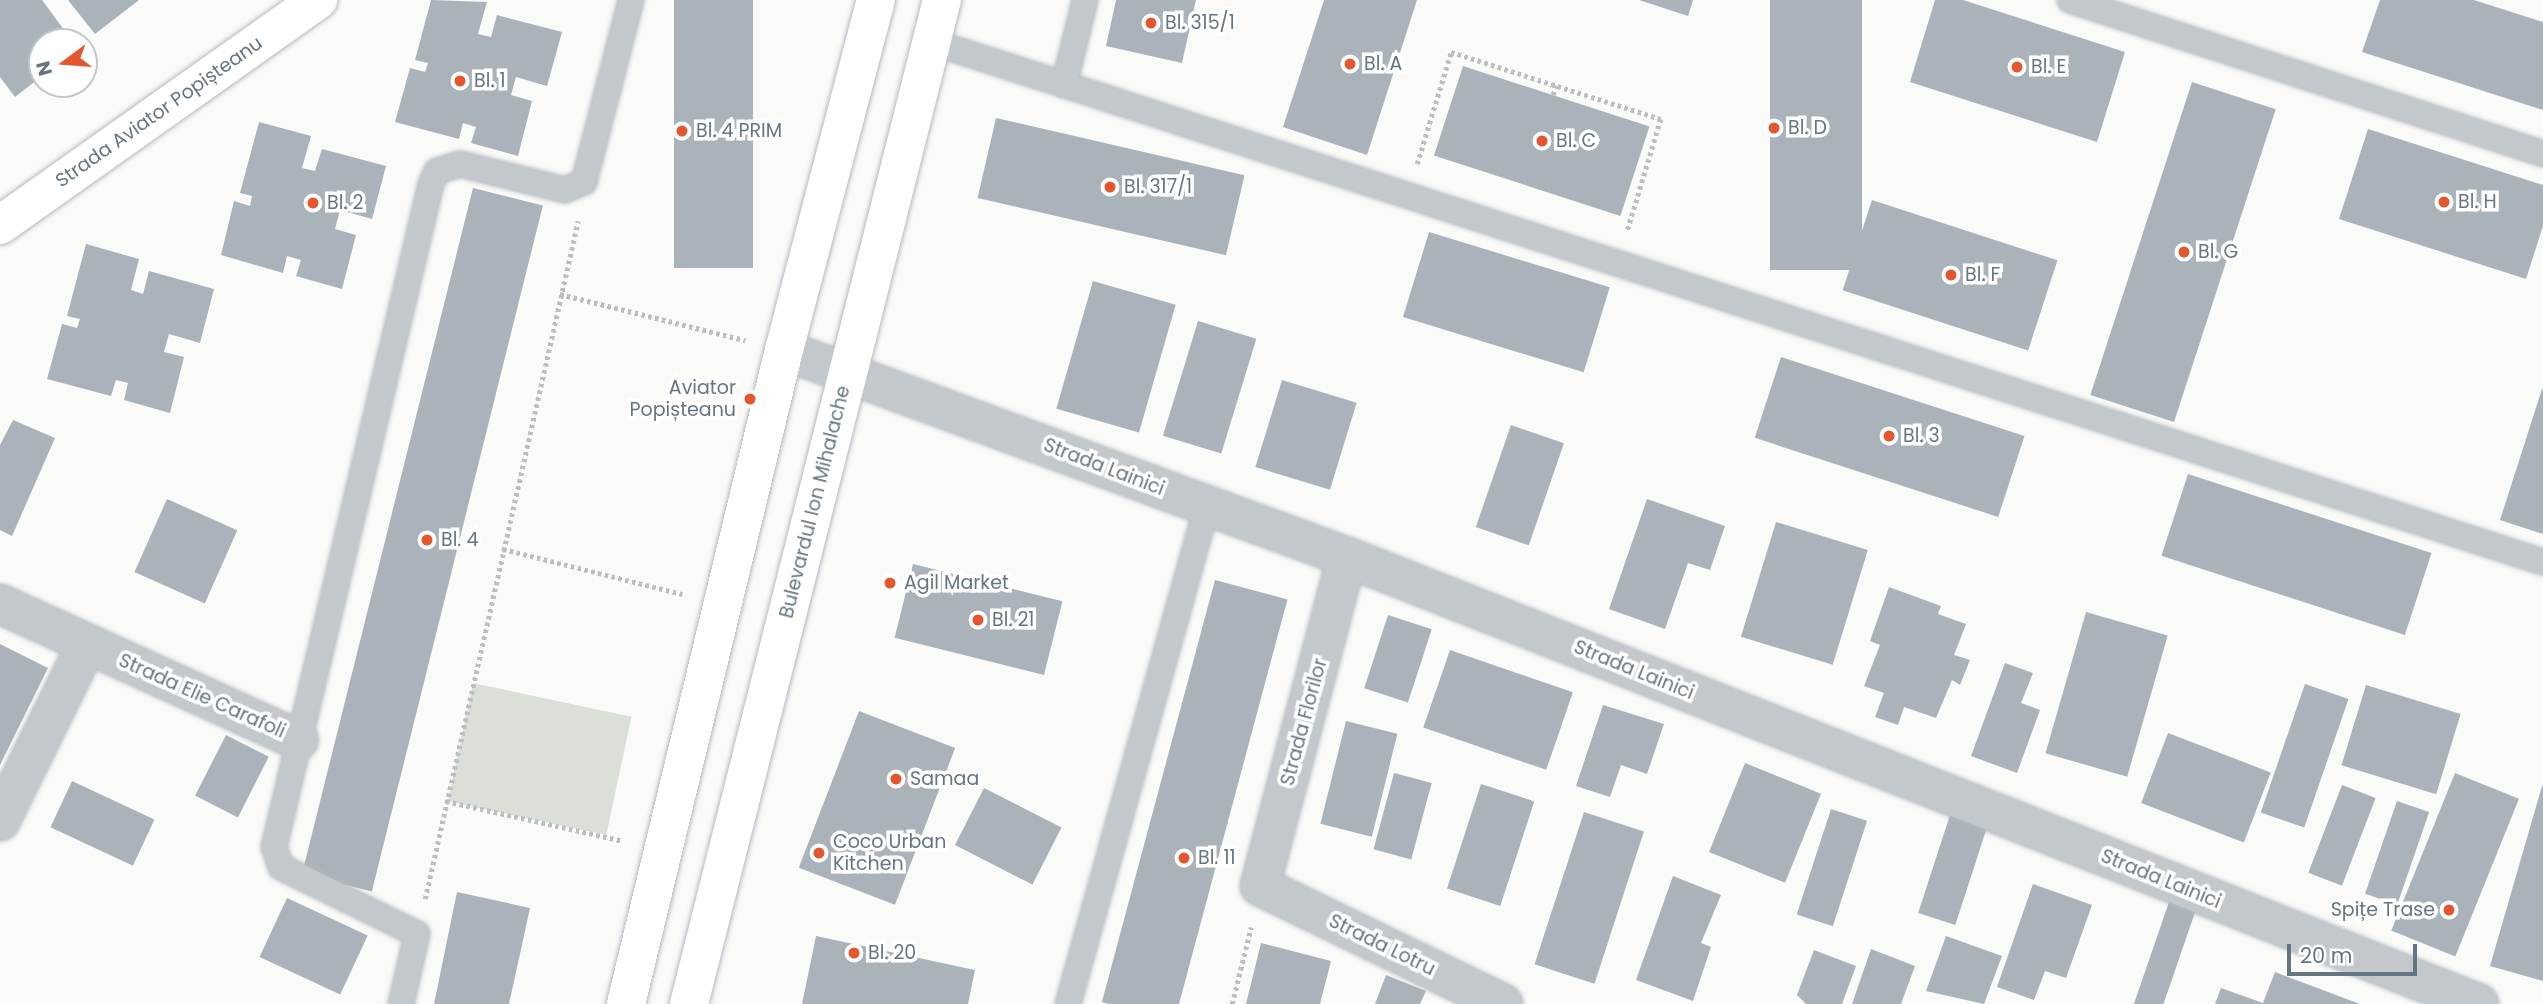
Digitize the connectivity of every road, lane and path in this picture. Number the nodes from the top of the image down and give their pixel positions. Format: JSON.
{"nodes":[{"id":1,"x":318,"y":0,"type":"edge"},
{"id":2,"x":631,"y":0,"type":"edge"},
{"id":3,"x":876,"y":0,"type":"edge"},
{"id":4,"x":942,"y":0,"type":"edge"},
{"id":5,"x":1085,"y":0,"type":"edge"},
{"id":6,"x":2070,"y":0,"type":"edge"},
{"id":7,"x":932,"y":42,"type":"junction"},
{"id":8,"x":1064,"y":85,"type":"junction"},
{"id":9,"x":1556,"y":85,"type":"junction"},
{"id":10,"x":1553,"y":95,"type":"dead end"},
{"id":11,"x":2543,"y":154,"type":"edge"},
{"id":12,"x":590,"y":173,"type":"junction"},
{"id":13,"x":1408,"y":195,"type":"junction"},
{"id":14,"x":0,"y":225,"type":"edge"},
{"id":15,"x":1618,"y":263,"type":"junction"},
{"id":16,"x":560,"y":293,"type":"junction"},
{"id":17,"x":784,"y":350,"type":"junction"},
{"id":18,"x":848,"y":370,"type":"junction"},
{"id":19,"x":1207,"y":506,"type":"junction"},
{"id":20,"x":503,"y":549,"type":"junction"},
{"id":21,"x":1347,"y":557,"type":"junction"},
{"id":22,"x":2543,"y":562,"type":"edge"},
{"id":23,"x":0,"y":604,"type":"edge"},
{"id":24,"x":723,"y":605,"type":"junction"},
{"id":25,"x":87,"y":643,"type":"junction"},
{"id":26,"x":299,"y":740,"type":"junction"},
{"id":27,"x":446,"y":801,"type":"junction"},
{"id":28,"x":0,"y":821,"type":"edge"},
{"id":29,"x":664,"y":849,"type":"junction"},
{"id":30,"x":1260,"y":886,"type":"junction"},
{"id":31,"x":417,"y":934,"type":"junction"},
{"id":32,"x":401,"y":1004,"type":"edge"},
{"id":33,"x":625,"y":1004,"type":"edge"},
{"id":34,"x":689,"y":1004,"type":"edge"},
{"id":35,"x":1068,"y":1004,"type":"edge"},
{"id":36,"x":1232,"y":1004,"type":"edge"},
{"id":37,"x":1503,"y":1004,"type":"edge"},
{"id":38,"x":2479,"y":1004,"type":"edge"}],
"edges":[{"from":1,"to":14,"type":"main road","name":"Strada Aviator Popișteanu"},
{"from":2,"to":12,"type":"lane"},
{"from":3,"to":17,"type":"main road"},
{"from":4,"to":7,"type":"main road","name":"Bulevardul Ion Mihalache"},
{"from":5,"to":8,"type":"lane"},
{"from":6,"to":11,"type":"lane"},
{"from":7,"to":8,"type":"lane"},
{"from":7,"to":18,"type":"main road","name":"Bulevardul Ion Mihalache"},
{"from":8,"to":13,"type":"lane"},
{"from":9,"to":10,"type":"path"},
{"from":9,"to":13,"type":"path"},
{"from":9,"to":15,"type":"path"},
{"from":12,"to":16,"type":"path"},
{"from":12,"to":26,"type":"lane"},
{"from":13,"to":15,"type":"lane"},
{"from":15,"to":22,"type":"lane"},
{"from":16,"to":17,"type":"path"},
{"from":16,"to":20,"type":"path"},
{"from":17,"to":18,"type":"street","name":"Strada Lainici"},
{"from":17,"to":24,"type":"main road"},
{"from":18,"to":19,"type":"street","name":"Strada Lainici"},
{"from":18,"to":34,"type":"main road","name":"Bulevardul Ion Mihalache"},
{"from":19,"to":21,"type":"street","name":"Strada Lainici"},
{"from":19,"to":35,"type":"lane"},
{"from":20,"to":24,"type":"path"},
{"from":20,"to":27,"type":"path"},
{"from":21,"to":30,"type":"street","name":"Strada Florilor"},
{"from":21,"to":38,"type":"street","name":"Strada Lainici"},
{"from":23,"to":25,"type":"street","name":"Strada Elie Carafoli"},
{"from":24,"to":29,"type":"main road"},
{"from":25,"to":26,"type":"street","name":"Strada Elie Carafoli"},
{"from":25,"to":28,"type":"street"},
{"from":26,"to":31,"type":"lane","name":"Strada Elie Carafoli"},
{"from":27,"to":29,"type":"path"},
{"from":27,"to":31,"type":"path"},
{"from":29,"to":33,"type":"main road"},
{"from":30,"to":36,"type":"path"},
{"from":30,"to":37,"type":"street","name":"Strada Lotru"},
{"from":31,"to":32,"type":"lane"}]}
